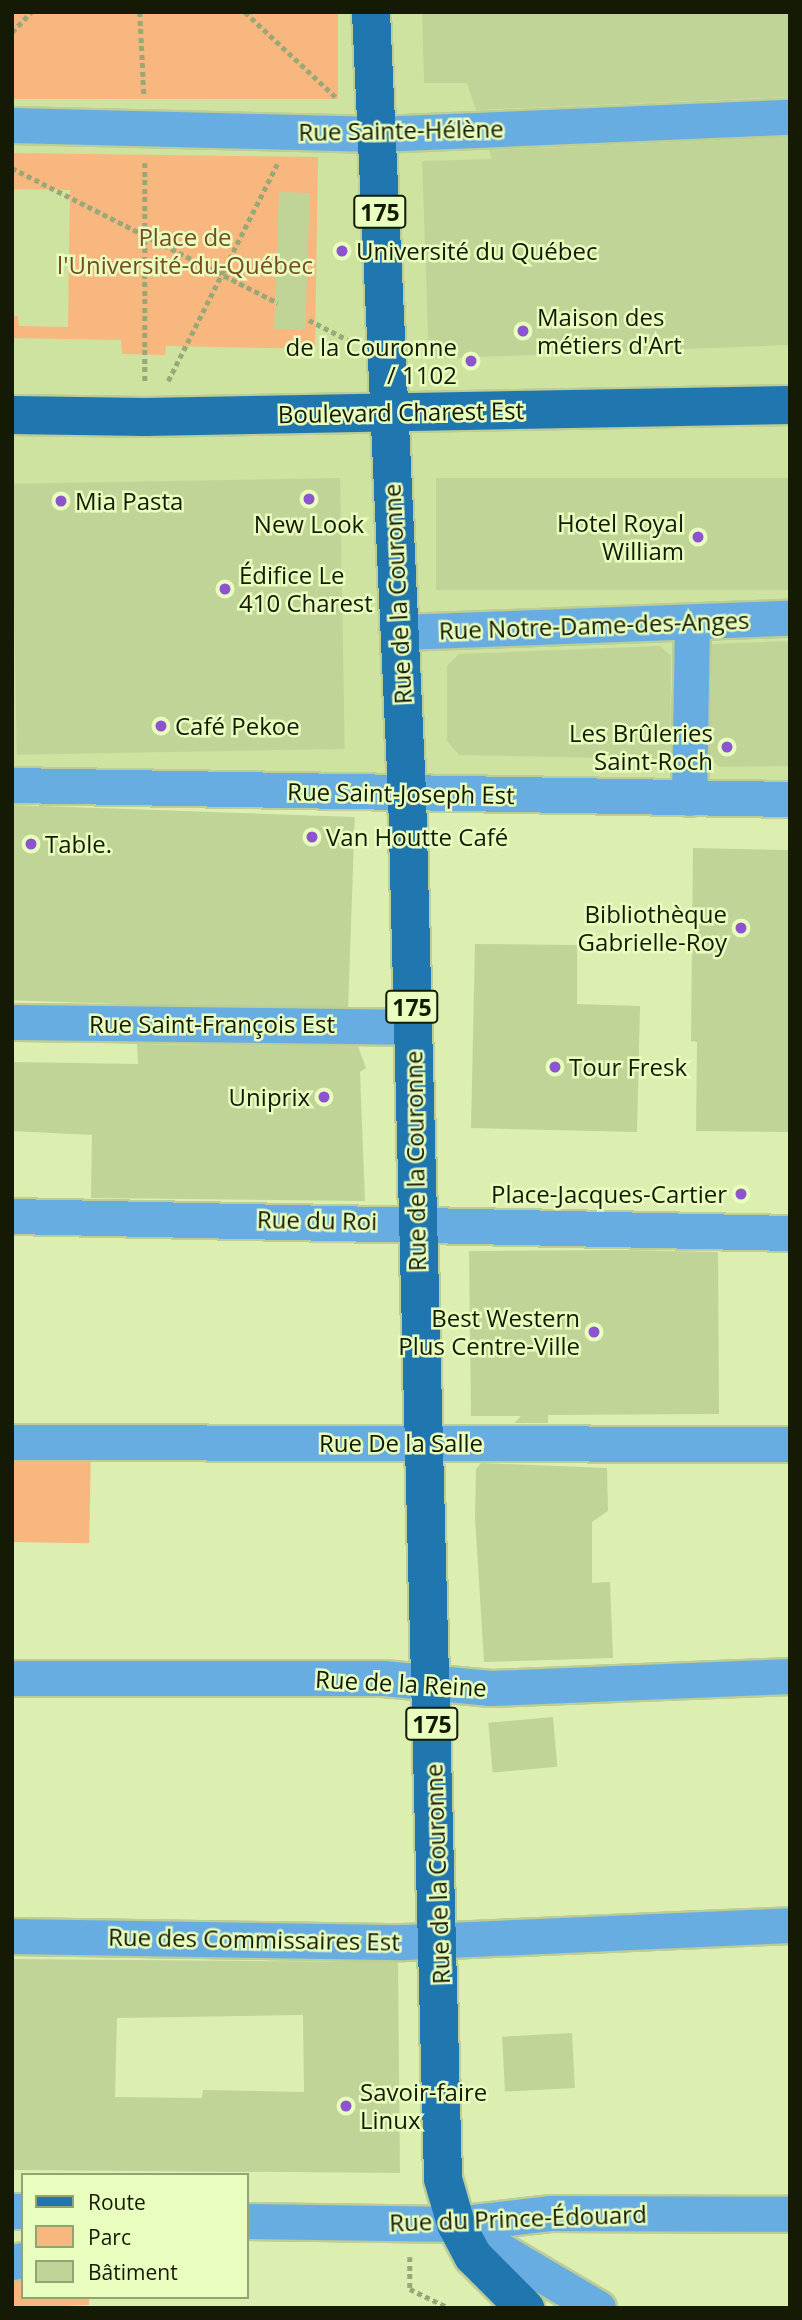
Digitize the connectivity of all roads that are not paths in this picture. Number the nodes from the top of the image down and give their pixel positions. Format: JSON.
{"nodes":[{"id":1,"x":371,"y":12,"type":"edge"},
{"id":2,"x":790,"y":117,"type":"edge"},
{"id":3,"x":12,"y":125,"type":"edge"},
{"id":4,"x":377,"y":134,"type":"junction"},
{"id":5,"x":790,"y":404,"type":"edge"},
{"id":6,"x":387,"y":412,"type":"junction"},
{"id":7,"x":12,"y":415,"type":"edge"},
{"id":8,"x":790,"y":618,"type":"edge"},
{"id":9,"x":692,"y":622,"type":"junction"},
{"id":10,"x":399,"y":632,"type":"junction"},
{"id":11,"x":12,"y":785,"type":"edge"},
{"id":12,"x":407,"y":793,"type":"junction"},
{"id":13,"x":690,"y":797,"type":"junction"},
{"id":14,"x":790,"y":799,"type":"edge"},
{"id":15,"x":12,"y":1022,"type":"edge"},
{"id":16,"x":412,"y":1027,"type":"junction"},
{"id":17,"x":12,"y":1216,"type":"edge"},
{"id":18,"x":415,"y":1222,"type":"junction"},
{"id":19,"x":790,"y":1233,"type":"edge"},
{"id":20,"x":12,"y":1442,"type":"edge"},
{"id":21,"x":421,"y":1443,"type":"junction"},
{"id":22,"x":790,"y":1444,"type":"edge"},
{"id":23,"x":790,"y":1676,"type":"edge"},
{"id":24,"x":12,"y":1678,"type":"edge"},
{"id":25,"x":431,"y":1684,"type":"junction"},
{"id":26,"x":790,"y":1925,"type":"edge"},
{"id":27,"x":12,"y":1936,"type":"edge"},
{"id":28,"x":439,"y":1941,"type":"junction"},
{"id":29,"x":790,"y":2214,"type":"edge"},
{"id":30,"x":248,"y":2221,"type":"edge"},
{"id":31,"x":456,"y":2224,"type":"junction"},
{"id":32,"x":524,"y":2308,"type":"edge"},
{"id":33,"x":598,"y":2308,"type":"edge"}],
"edges":[{"from":1,"to":4,"type":"main road","name":"Rue de la Couronne","number":"175"},
{"from":2,"to":4,"type":"street","name":"Rue Sainte-Hélène"},
{"from":3,"to":4,"type":"street","name":"Rue Sainte-Hélène"},
{"from":4,"to":6,"type":"main road","name":"Rue de la Couronne","number":"175"},
{"from":5,"to":6,"type":"main road","name":"Boulevard Charest Est"},
{"from":6,"to":7,"type":"main road","name":"Boulevard Charest Est"},
{"from":6,"to":10,"type":"main road","name":"Rue de la Couronne","number":"175"},
{"from":8,"to":9,"type":"street","name":"Rue Notre-Dame-des-Anges"},
{"from":9,"to":10,"type":"street","name":"Rue Notre-Dame-des-Anges"},
{"from":9,"to":13,"type":"street"},
{"from":10,"to":12,"type":"main road","name":"Rue de la Couronne","number":"175"},
{"from":11,"to":12,"type":"street","name":"Rue Saint-Joseph Est"},
{"from":12,"to":13,"type":"street","name":"Rue Saint-Joseph Est"},
{"from":12,"to":16,"type":"main road","name":"Rue de la Couronne","number":"175"},
{"from":13,"to":14,"type":"street","name":"Rue Saint-Joseph Est"},
{"from":15,"to":16,"type":"street","name":"Rue Saint-François Est"},
{"from":16,"to":18,"type":"main road","name":"Rue de la Couronne","number":"175"},
{"from":17,"to":18,"type":"street","name":"Rue du Roi"},
{"from":18,"to":19,"type":"street","name":"Rue du Roi"},
{"from":18,"to":21,"type":"main road","name":"Rue de la Couronne","number":"175"},
{"from":20,"to":21,"type":"street","name":"Rue De la Salle"},
{"from":21,"to":22,"type":"street","name":"Rue De la Salle"},
{"from":21,"to":25,"type":"main road","name":"Rue de la Couronne","number":"175"},
{"from":23,"to":25,"type":"street","name":"Rue de la Reine"},
{"from":24,"to":25,"type":"street","name":"Rue de la Reine"},
{"from":25,"to":28,"type":"main road","name":"Rue de la Couronne","number":"175"},
{"from":26,"to":28,"type":"street","name":"Rue des Commissaires Est"},
{"from":27,"to":28,"type":"street","name":"Rue des Commissaires Est"},
{"from":28,"to":31,"type":"main road","name":"Rue de la Couronne","number":"175"},
{"from":29,"to":31,"type":"street","name":"Rue du Prince-Édouard"},
{"from":30,"to":31,"type":"street","name":"Rue du Prince-Édouard"},
{"from":31,"to":32,"type":"main road","number":"175"},
{"from":31,"to":33,"type":"street"}]}
